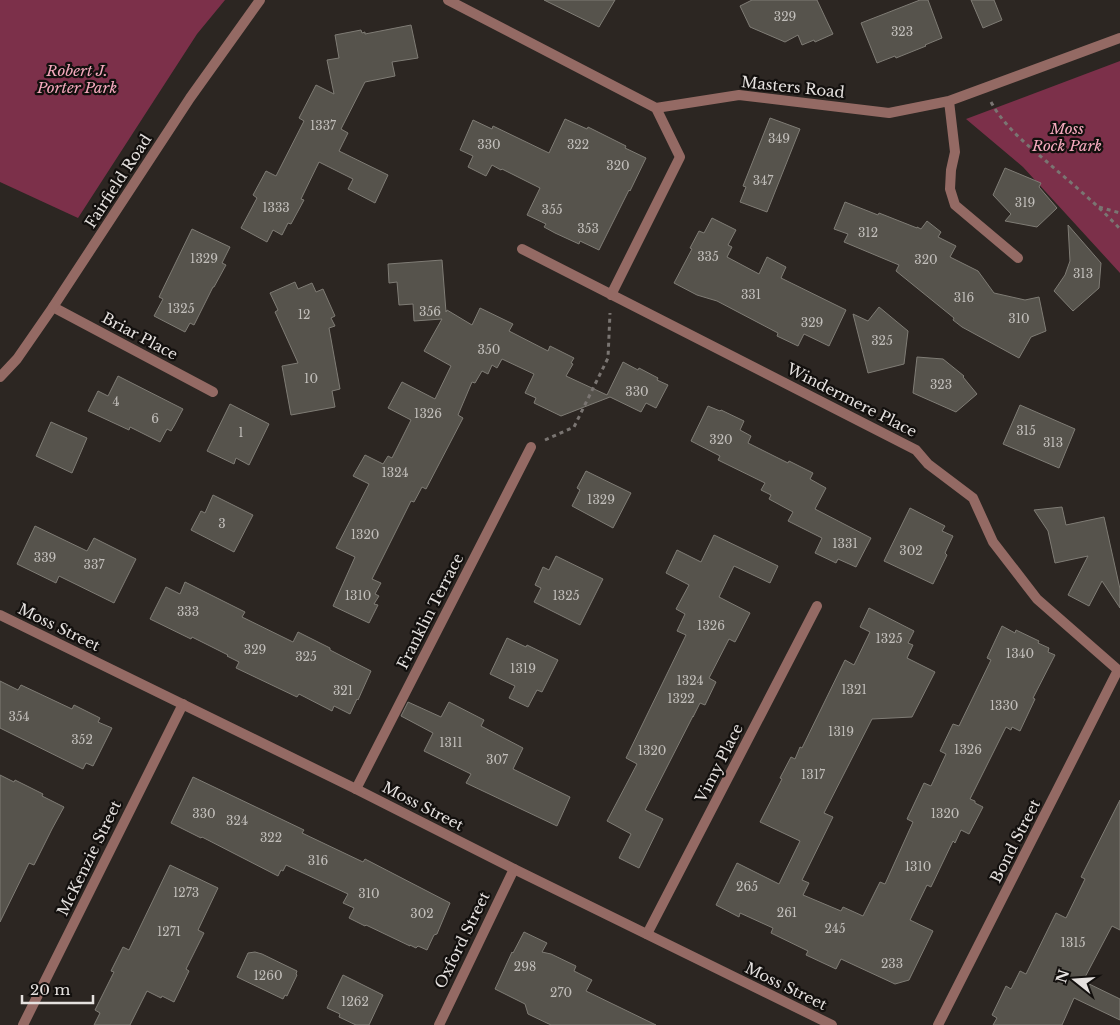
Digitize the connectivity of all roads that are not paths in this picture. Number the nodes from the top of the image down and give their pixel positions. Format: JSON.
{"nodes":[{"id":1,"x":260,"y":0,"type":"edge"},
{"id":2,"x":448,"y":0,"type":"edge"},
{"id":3,"x":1120,"y":38,"type":"edge"},
{"id":4,"x":949,"y":101,"type":"junction"},
{"id":5,"x":656,"y":108,"type":"junction"},
{"id":6,"x":522,"y":249,"type":"dead end"},
{"id":7,"x":1018,"y":258,"type":"dead end"},
{"id":8,"x":611,"y":295,"type":"junction"},
{"id":9,"x":53,"y":307,"type":"junction"},
{"id":10,"x":0,"y":377,"type":"edge"},
{"id":11,"x":213,"y":392,"type":"dead end"},
{"id":12,"x":531,"y":447,"type":"road end"},
{"id":13,"x":817,"y":606,"type":"dead end"},
{"id":14,"x":0,"y":615,"type":"edge"},
{"id":15,"x":1118,"y":670,"type":"joint"},
{"id":16,"x":182,"y":704,"type":"junction"},
{"id":17,"x":356,"y":789,"type":"junction"},
{"id":18,"x":514,"y":869,"type":"junction"},
{"id":19,"x":647,"y":934,"type":"junction"},
{"id":20,"x":23,"y":1025,"type":"edge"},
{"id":21,"x":438,"y":1025,"type":"edge"},
{"id":22,"x":832,"y":1025,"type":"edge"},
{"id":23,"x":938,"y":1025,"type":"edge"}],
"edges":[{"from":1,"to":9,"type":"street","name":"Fairfield Road"},
{"from":2,"to":5,"type":"street"},
{"from":3,"to":4,"type":"street","name":"Masters Road"},
{"from":4,"to":5,"type":"street","name":"Masters Road"},
{"from":4,"to":7,"type":"street"},
{"from":5,"to":8,"type":"street"},
{"from":6,"to":8,"type":"street","name":"Windermere Place"},
{"from":8,"to":15,"type":"street","name":"Windermere Place"},
{"from":9,"to":10,"type":"street","name":"Fairfield Road"},
{"from":9,"to":11,"type":"street","name":"Briar Place"},
{"from":12,"to":17,"type":"street","name":"Franklin Terrace"},
{"from":13,"to":19,"type":"street","name":"Vimy Place"},
{"from":14,"to":16,"type":"street","name":"Moss Street"},
{"from":15,"to":23,"type":"street","name":"Bond Street"},
{"from":16,"to":17,"type":"street","name":"Moss Street"},
{"from":16,"to":20,"type":"street","name":"McKenzie Street"},
{"from":17,"to":18,"type":"street","name":"Moss Street"},
{"from":18,"to":19,"type":"street","name":"Moss Street"},
{"from":18,"to":21,"type":"street","name":"Oxford Street"},
{"from":19,"to":22,"type":"street","name":"Moss Street"}]}
